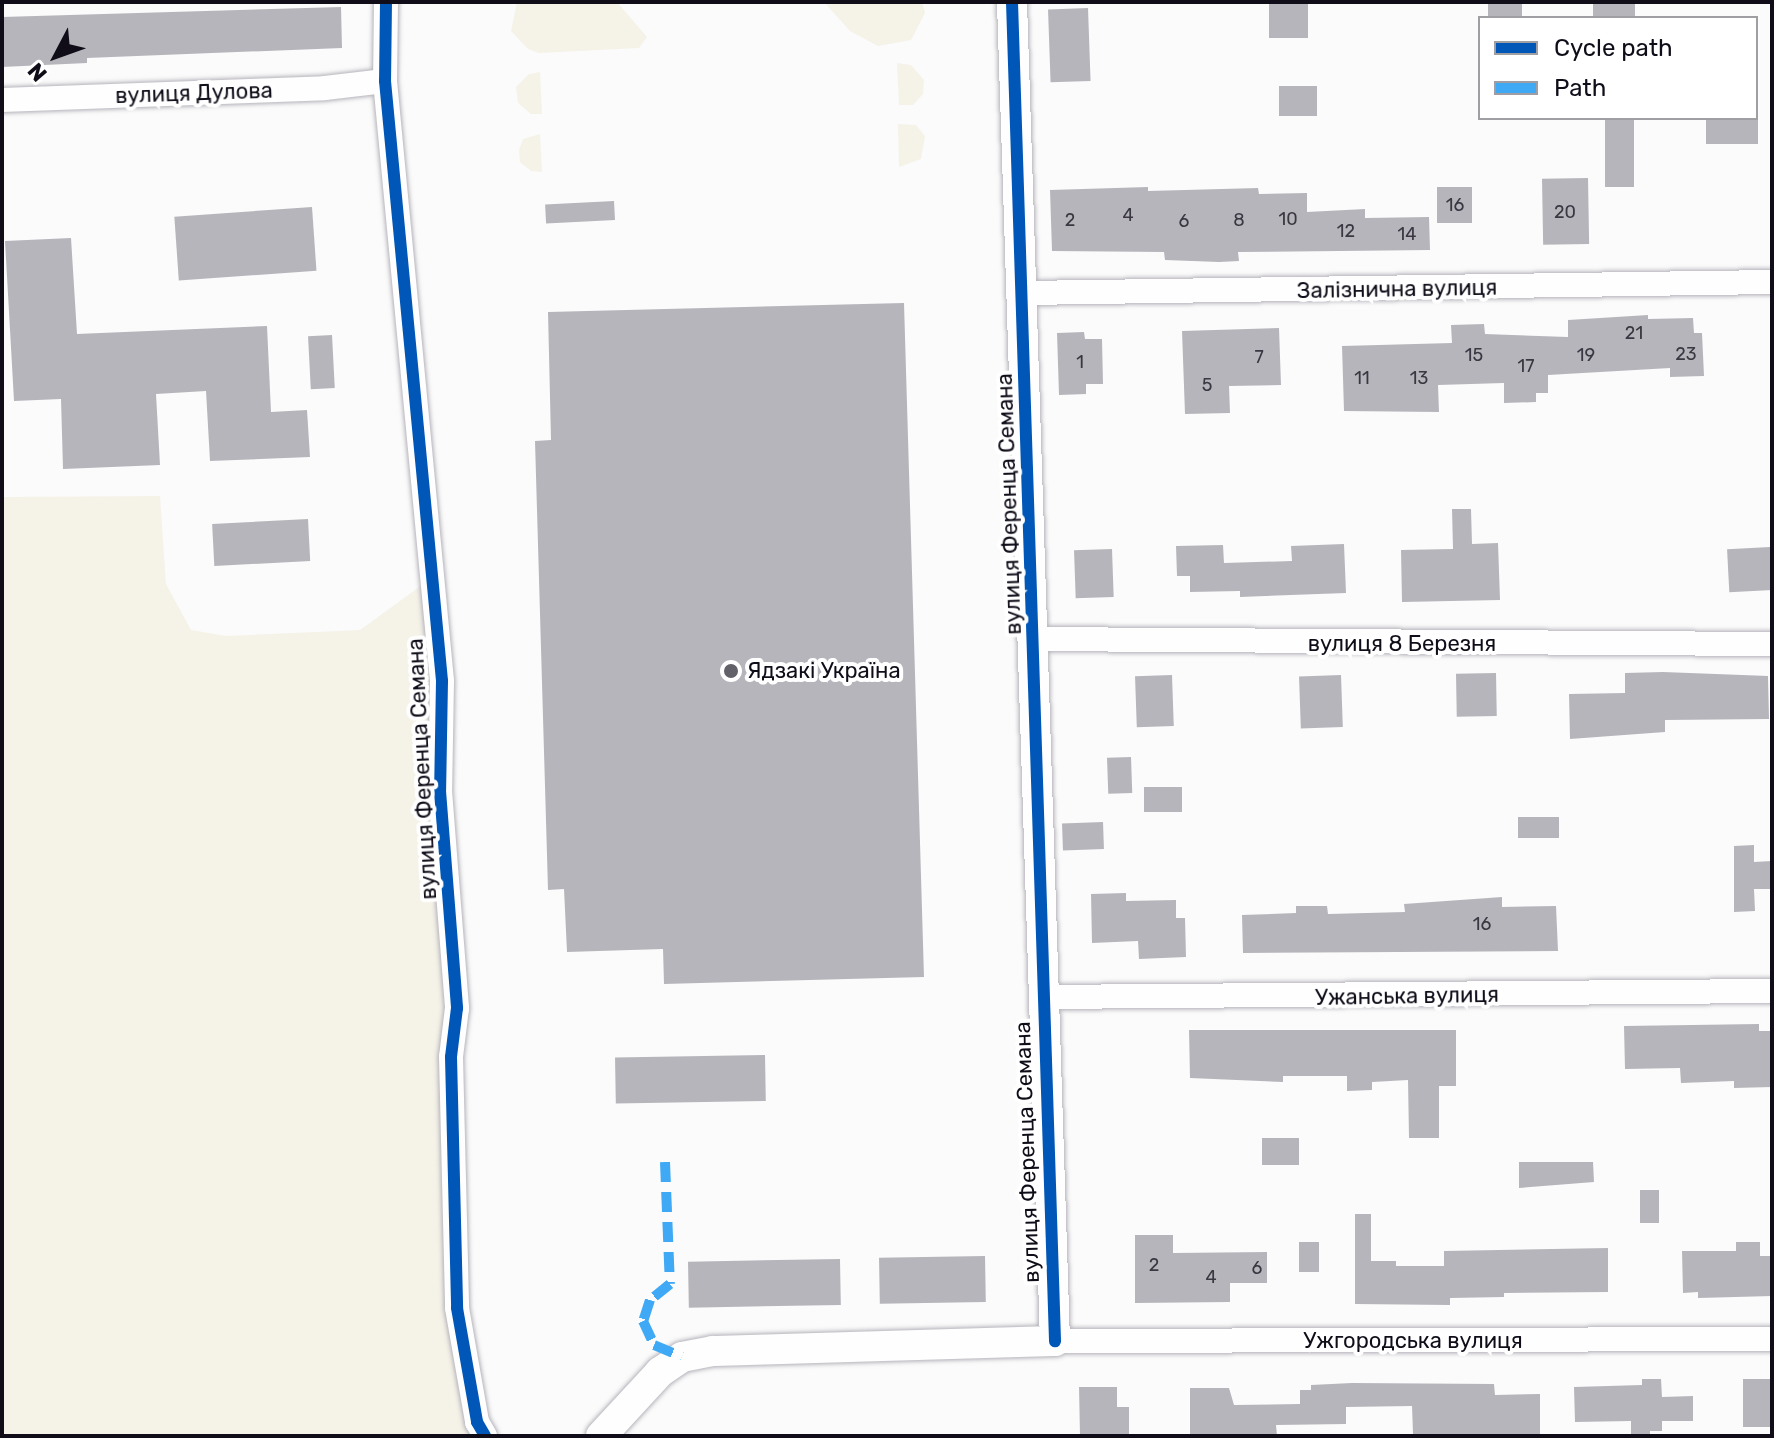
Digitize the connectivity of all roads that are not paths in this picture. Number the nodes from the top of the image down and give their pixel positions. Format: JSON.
{"nodes":[{"id":1,"x":386,"y":2,"type":"edge"},
{"id":2,"x":1012,"y":2,"type":"edge"},
{"id":3,"x":385,"y":81,"type":"junction"},
{"id":4,"x":2,"y":100,"type":"edge"},
{"id":5,"x":1772,"y":282,"type":"edge"},
{"id":6,"x":1023,"y":293,"type":"junction"},
{"id":7,"x":1033,"y":639,"type":"junction"},
{"id":8,"x":1772,"y":644,"type":"edge"},
{"id":9,"x":1772,"y":991,"type":"edge"},
{"id":10,"x":1041,"y":997,"type":"junction"},
{"id":11,"x":1772,"y":1339,"type":"edge"},
{"id":12,"x":1055,"y":1341,"type":"junction"},
{"id":13,"x":485,"y":1436,"type":"edge"},
{"id":14,"x":601,"y":1436,"type":"edge"}],
"edges":[{"from":1,"to":3,"type":"street","name":"вулиця Ференца Семана"},
{"from":2,"to":6,"type":"street","name":"вулиця Ференца Семана"},
{"from":3,"to":4,"type":"street","name":"вулиця Дулова"},
{"from":3,"to":13,"type":"street","name":"вулиця Ференца Семана"},
{"from":5,"to":6,"type":"street","name":"Залізнична вулиця"},
{"from":6,"to":7,"type":"street","name":"вулиця Ференца Семана"},
{"from":7,"to":8,"type":"street","name":"вулиця 8 Березня"},
{"from":7,"to":10,"type":"street","name":"вулиця Ференца Семана"},
{"from":9,"to":10,"type":"street","name":"Ужанська вулиця"},
{"from":10,"to":12,"type":"street","name":"вулиця Ференца Семана"},
{"from":11,"to":12,"type":"street","name":"Ужгородська вулиця"},
{"from":12,"to":14,"type":"street"}]}
